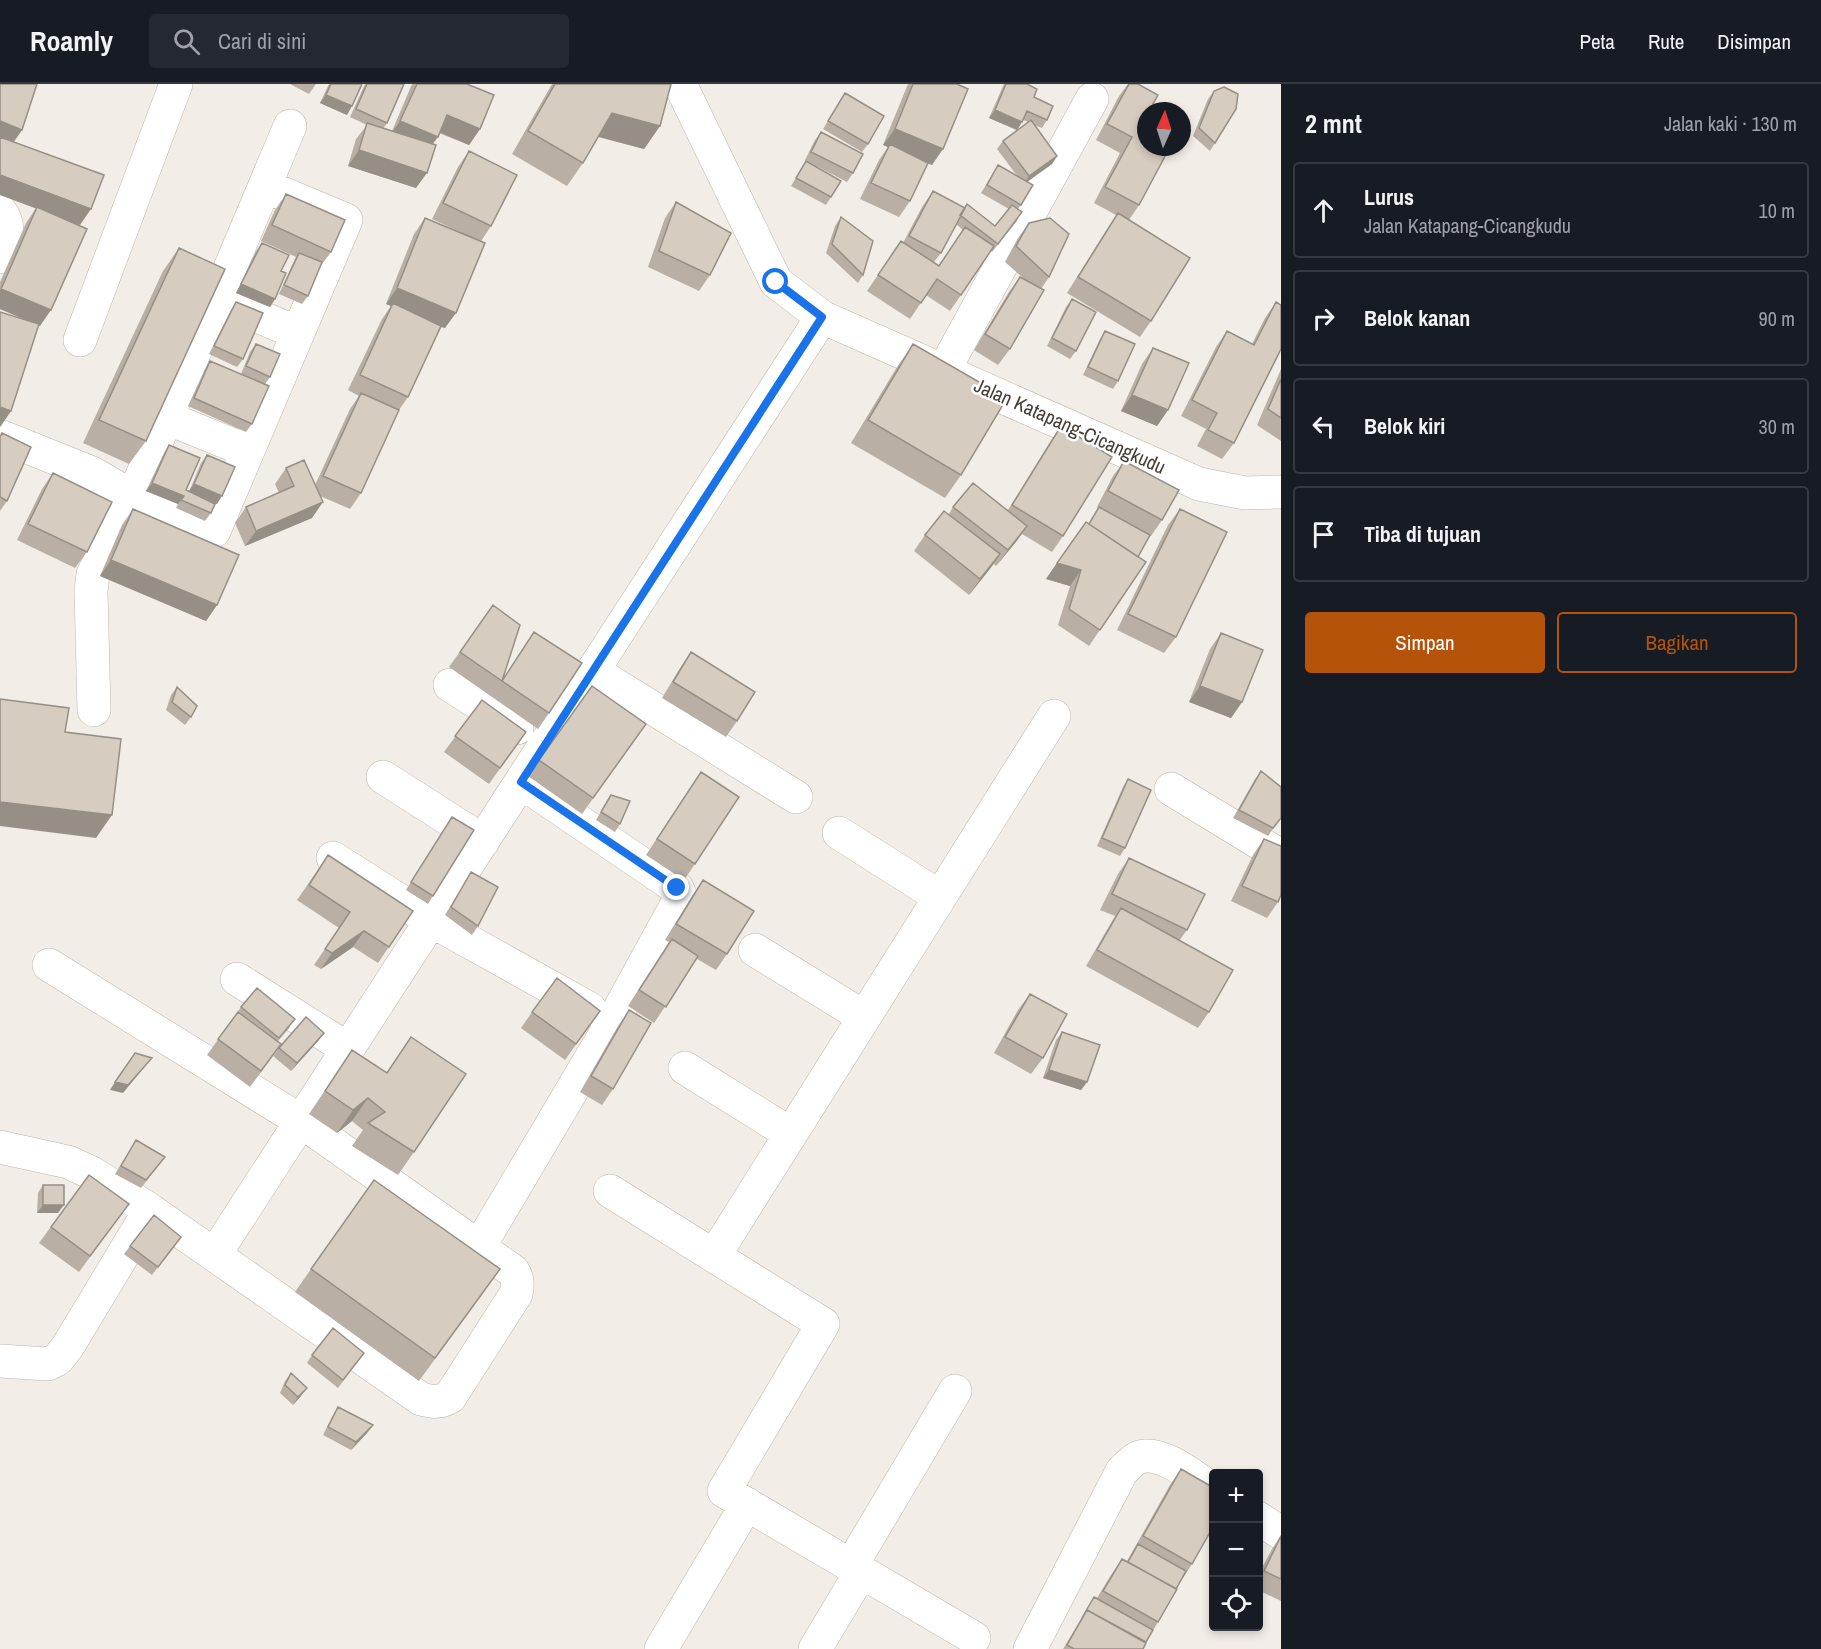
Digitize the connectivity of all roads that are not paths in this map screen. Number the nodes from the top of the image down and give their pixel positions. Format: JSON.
{"nodes":[{"id":1,"x":176,"y":84,"type":"edge"},
{"id":2,"x":680,"y":84,"type":"edge"},
{"id":3,"x":1092,"y":99,"type":"dead end"},
{"id":4,"x":290,"y":126,"type":"dead end"},
{"id":5,"x":265,"y":186,"type":"junction"},
{"id":6,"x":0,"y":211,"type":"edge"},
{"id":7,"x":0,"y":257,"type":"edge"},
{"id":8,"x":217,"y":299,"type":"junction"},
{"id":9,"x":822,"y":317,"type":"junction"},
{"id":10,"x":298,"y":333,"type":"junction"},
{"id":11,"x":80,"y":340,"type":"dead end"},
{"id":12,"x":944,"y":370,"type":"junction"},
{"id":13,"x":167,"y":418,"type":"junction"},
{"id":14,"x":0,"y":436,"type":"edge"},
{"id":15,"x":248,"y":451,"type":"junction"},
{"id":16,"x":1281,"y":492,"type":"edge"},
{"id":17,"x":133,"y":497,"type":"junction"},
{"id":18,"x":593,"y":671,"type":"junction"},
{"id":19,"x":450,"y":685,"type":"dead end"},
{"id":20,"x":94,"y":710,"type":"dead end"},
{"id":21,"x":1054,"y":716,"type":"dead end"},
{"id":22,"x":544,"y":745,"type":"junction"},
{"id":23,"x":383,"y":777,"type":"dead end"},
{"id":24,"x":521,"y":782,"type":"junction"},
{"id":25,"x":1171,"y":789,"type":"dead end"},
{"id":26,"x":796,"y":797,"type":"dead end"},
{"id":27,"x":839,"y":833,"type":"dead end"},
{"id":28,"x":483,"y":841,"type":"junction"},
{"id":29,"x":1281,"y":856,"type":"edge"},
{"id":30,"x":333,"y":858,"type":"edge"},
{"id":31,"x":940,"y":897,"type":"junction"},
{"id":32,"x":432,"y":921,"type":"junction"},
{"id":33,"x":755,"y":950,"type":"dead end"},
{"id":34,"x":49,"y":965,"type":"dead end"},
{"id":35,"x":237,"y":979,"type":"dead end"},
{"id":36,"x":864,"y":1017,"type":"junction"},
{"id":37,"x":612,"y":1021,"type":"junction"},
{"id":38,"x":348,"y":1049,"type":"junction"},
{"id":39,"x":686,"y":1068,"type":"dead end"},
{"id":40,"x":301,"y":1121,"type":"junction"},
{"id":41,"x":791,"y":1134,"type":"junction"},
{"id":42,"x":0,"y":1148,"type":"edge"},
{"id":43,"x":610,"y":1191,"type":"dead end"},
{"id":44,"x":150,"y":1210,"type":"junction"},
{"id":45,"x":479,"y":1247,"type":"junction"},
{"id":46,"x":215,"y":1254,"type":"junction"},
{"id":47,"x":714,"y":1256,"type":"junction"},
{"id":48,"x":0,"y":1361,"type":"edge"},
{"id":49,"x":955,"y":1391,"type":"dead end"},
{"id":50,"x":1209,"y":1487,"type":"edge"},
{"id":51,"x":747,"y":1504,"type":"junction"},
{"id":52,"x":1263,"y":1521,"type":"edge"},
{"id":53,"x":1281,"y":1533,"type":"edge"},
{"id":54,"x":856,"y":1569,"type":"junction"},
{"id":55,"x":979,"y":1645,"type":"edge"},
{"id":56,"x":661,"y":1649,"type":"edge"},
{"id":57,"x":815,"y":1649,"type":"edge"},
{"id":58,"x":1030,"y":1649,"type":"edge"}],
"edges":[{"from":1,"to":11,"type":"street"},
{"from":2,"to":9,"type":"street","name":"Jalan Katapang-Cicangkudu"},
{"from":3,"to":12,"type":"street"},
{"from":4,"to":5,"type":"street"},
{"from":5,"to":8,"type":"street"},
{"from":5,"to":10,"type":"street"},
{"from":6,"to":7,"type":"street"},
{"from":8,"to":10,"type":"street"},
{"from":8,"to":13,"type":"street"},
{"from":9,"to":12,"type":"street","name":"Jalan Katapang-Cicangkudu"},
{"from":9,"to":18,"type":"street"},
{"from":10,"to":15,"type":"street"},
{"from":12,"to":16,"type":"street","name":"Jalan Katapang-Cicangkudu"},
{"from":13,"to":15,"type":"street"},
{"from":13,"to":17,"type":"street"},
{"from":14,"to":17,"type":"street"},
{"from":15,"to":17,"type":"street"},
{"from":17,"to":20,"type":"street"},
{"from":18,"to":22,"type":"street"},
{"from":18,"to":26,"type":"street"},
{"from":19,"to":22,"type":"street"},
{"from":21,"to":31,"type":"street"},
{"from":22,"to":24,"type":"street"},
{"from":23,"to":28,"type":"street"},
{"from":24,"to":28,"type":"street"},
{"from":24,"to":37,"type":"street"},
{"from":25,"to":29,"type":"street"},
{"from":27,"to":31,"type":"street"},
{"from":28,"to":32,"type":"street"},
{"from":30,"to":32,"type":"street"},
{"from":31,"to":36,"type":"street"},
{"from":32,"to":37,"type":"street"},
{"from":32,"to":38,"type":"street"},
{"from":33,"to":36,"type":"street"},
{"from":34,"to":40,"type":"street"},
{"from":35,"to":38,"type":"street"},
{"from":36,"to":41,"type":"street"},
{"from":37,"to":45,"type":"street"},
{"from":38,"to":40,"type":"street"},
{"from":39,"to":41,"type":"street"},
{"from":40,"to":45,"type":"street"},
{"from":40,"to":46,"type":"street"},
{"from":41,"to":47,"type":"street"},
{"from":42,"to":44,"type":"street"},
{"from":43,"to":47,"type":"street"},
{"from":44,"to":46,"type":"street"},
{"from":44,"to":48,"type":"street"},
{"from":45,"to":46,"type":"street"},
{"from":47,"to":51,"type":"street"},
{"from":49,"to":54,"type":"street"},
{"from":50,"to":58,"type":"street"},
{"from":51,"to":54,"type":"street"},
{"from":51,"to":56,"type":"street"},
{"from":52,"to":53,"type":"street"},
{"from":54,"to":55,"type":"street"},
{"from":54,"to":57,"type":"street"}]}
